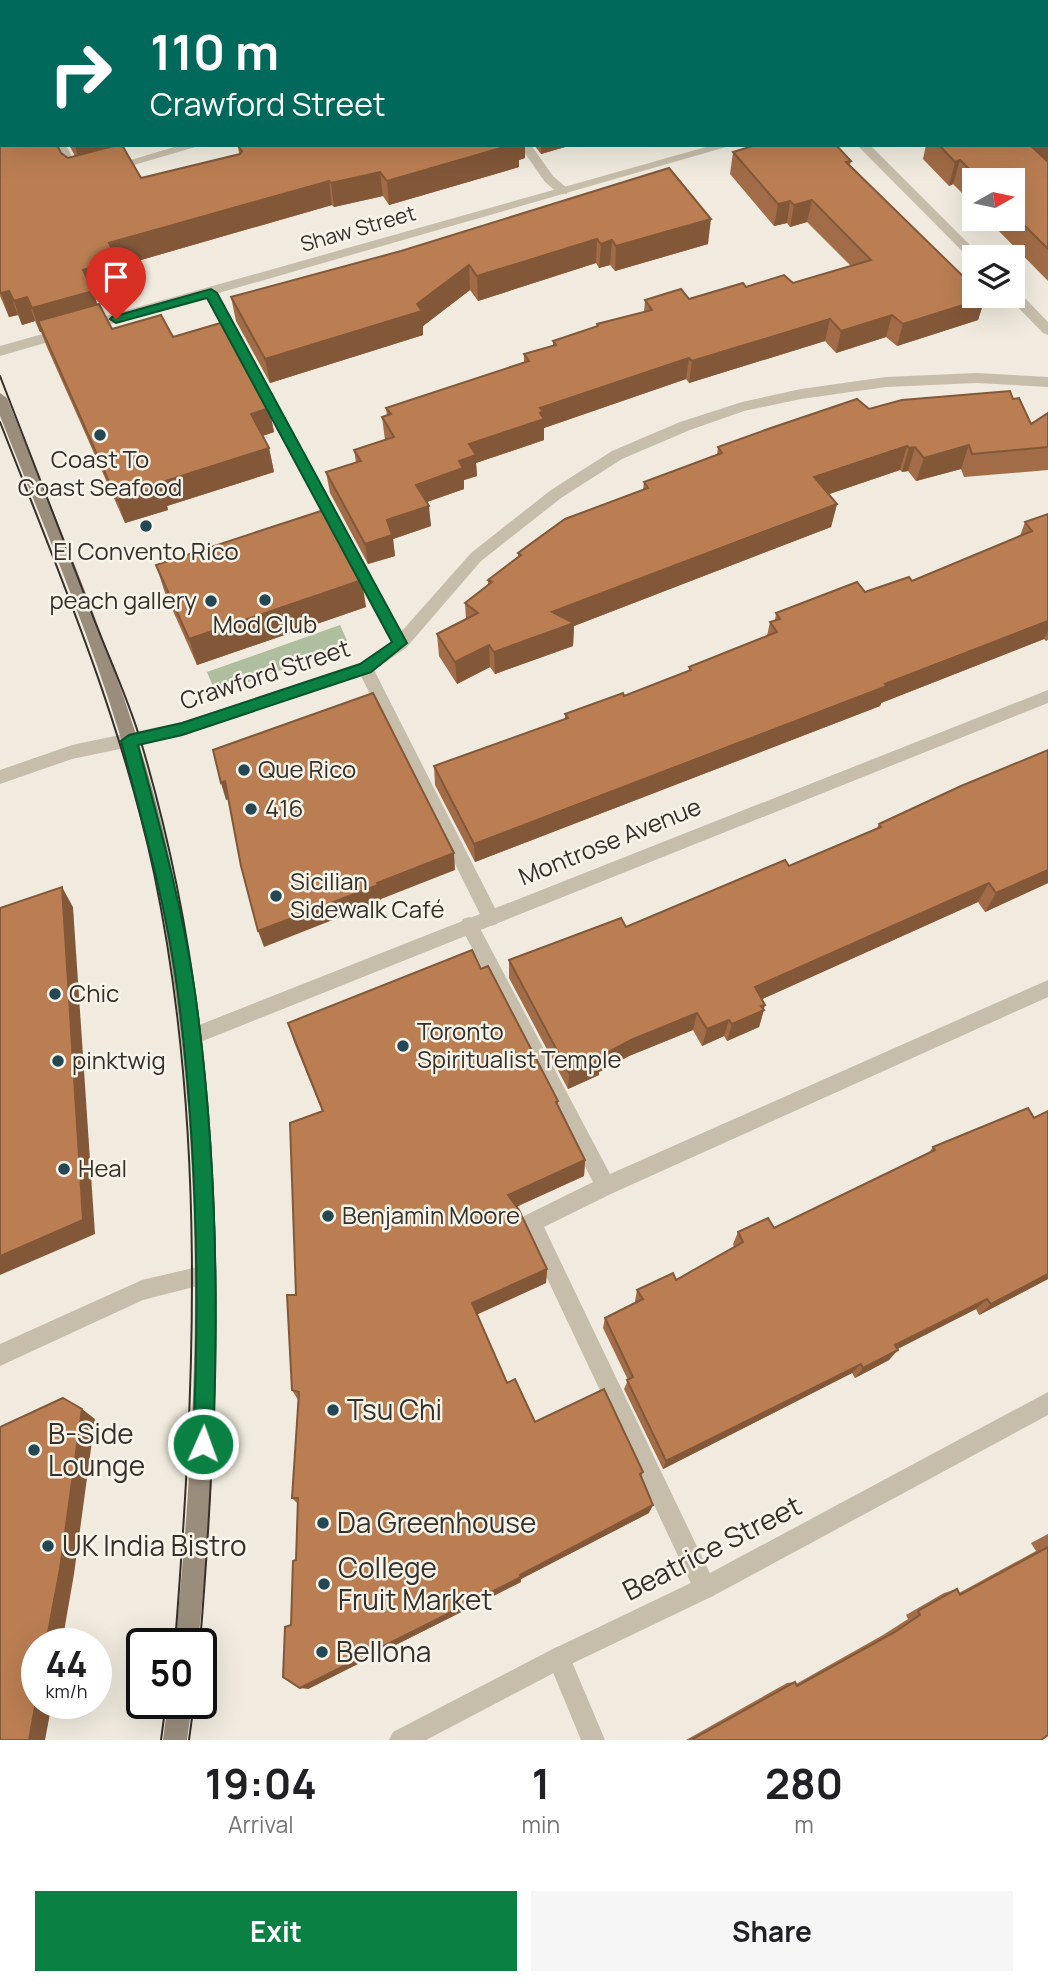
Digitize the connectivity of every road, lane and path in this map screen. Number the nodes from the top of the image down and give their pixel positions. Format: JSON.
{"nodes":[{"id":1,"x":61,"y":147,"type":"edge"},
{"id":2,"x":189,"y":147,"type":"edge"},
{"id":3,"x":526,"y":147,"type":"edge"},
{"id":4,"x":720,"y":147,"type":"edge"},
{"id":5,"x":865,"y":147,"type":"edge"},
{"id":6,"x":103,"y":170,"type":"edge"},
{"id":7,"x":89,"y":173,"type":"edge"},
{"id":8,"x":563,"y":191,"type":"junction"},
{"id":9,"x":964,"y":245,"type":"edge"},
{"id":10,"x":211,"y":293,"type":"junction"},
{"id":11,"x":1025,"y":306,"type":"edge"},
{"id":12,"x":1048,"y":330,"type":"edge"},
{"id":13,"x":0,"y":351,"type":"edge"},
{"id":14,"x":1048,"y":382,"type":"edge"},
{"id":15,"x":0,"y":397,"type":"edge"},
{"id":16,"x":400,"y":643,"type":"junction"},
{"id":17,"x":365,"y":668,"type":"junction"},
{"id":18,"x":1048,"y":696,"type":"edge"},
{"id":19,"x":129,"y":741,"type":"junction"},
{"id":20,"x":0,"y":777,"type":"edge"},
{"id":21,"x":491,"y":918,"type":"junction"},
{"id":22,"x":469,"y":925,"type":"junction"},
{"id":23,"x":1048,"y":988,"type":"edge"},
{"id":24,"x":191,"y":1037,"type":"junction"},
{"id":25,"x":606,"y":1186,"type":"junction"},
{"id":26,"x":206,"y":1275,"type":"junction"},
{"id":27,"x":0,"y":1355,"type":"edge"},
{"id":28,"x":1048,"y":1403,"type":"edge"},
{"id":29,"x":705,"y":1588,"type":"junction"},
{"id":30,"x":188,"y":1628,"type":"edge"},
{"id":31,"x":559,"y":1658,"type":"junction"},
{"id":32,"x":178,"y":1719,"type":"edge"},
{"id":33,"x":175,"y":1740,"type":"edge"},
{"id":34,"x":401,"y":1740,"type":"edge"},
{"id":35,"x":593,"y":1740,"type":"edge"}],
"edges":[{"from":1,"to":7,"type":"street"},
{"from":2,"to":6,"type":"street"},
{"from":3,"to":8,"type":"street"},
{"from":4,"to":8,"type":"street","name":"Shaw Street"},
{"from":5,"to":9,"type":"street"},
{"from":8,"to":10,"type":"street","name":"Shaw Street"},
{"from":10,"to":13,"type":"street","name":"Shaw Street"},
{"from":10,"to":16,"type":"street"},
{"from":11,"to":12,"type":"street"},
{"from":14,"to":16,"type":"street","name":"Crawford Street"},
{"from":15,"to":19,"type":"main road"},
{"from":16,"to":17,"type":"street","name":"Crawford Street"},
{"from":17,"to":19,"type":"street","name":"Crawford Street"},
{"from":17,"to":21,"type":"street"},
{"from":18,"to":21,"type":"street","name":"Montrose Avenue"},
{"from":19,"to":20,"type":"street","name":"Crawford Street"},
{"from":19,"to":24,"type":"main road"},
{"from":21,"to":22,"type":"street","name":"Montrose Avenue"},
{"from":22,"to":24,"type":"street","name":"Montrose Avenue"},
{"from":22,"to":25,"type":"street"},
{"from":23,"to":25,"type":"street"},
{"from":24,"to":26,"type":"main road"},
{"from":25,"to":29,"type":"street"},
{"from":26,"to":27,"type":"street"},
{"from":26,"to":30,"type":"main road"},
{"from":28,"to":29,"type":"street","name":"Beatrice Street"},
{"from":29,"to":31,"type":"street","name":"Beatrice Street"},
{"from":31,"to":34,"type":"street","name":"Beatrice Street"},
{"from":31,"to":35,"type":"street"},
{"from":32,"to":33,"type":"main road"}]}
